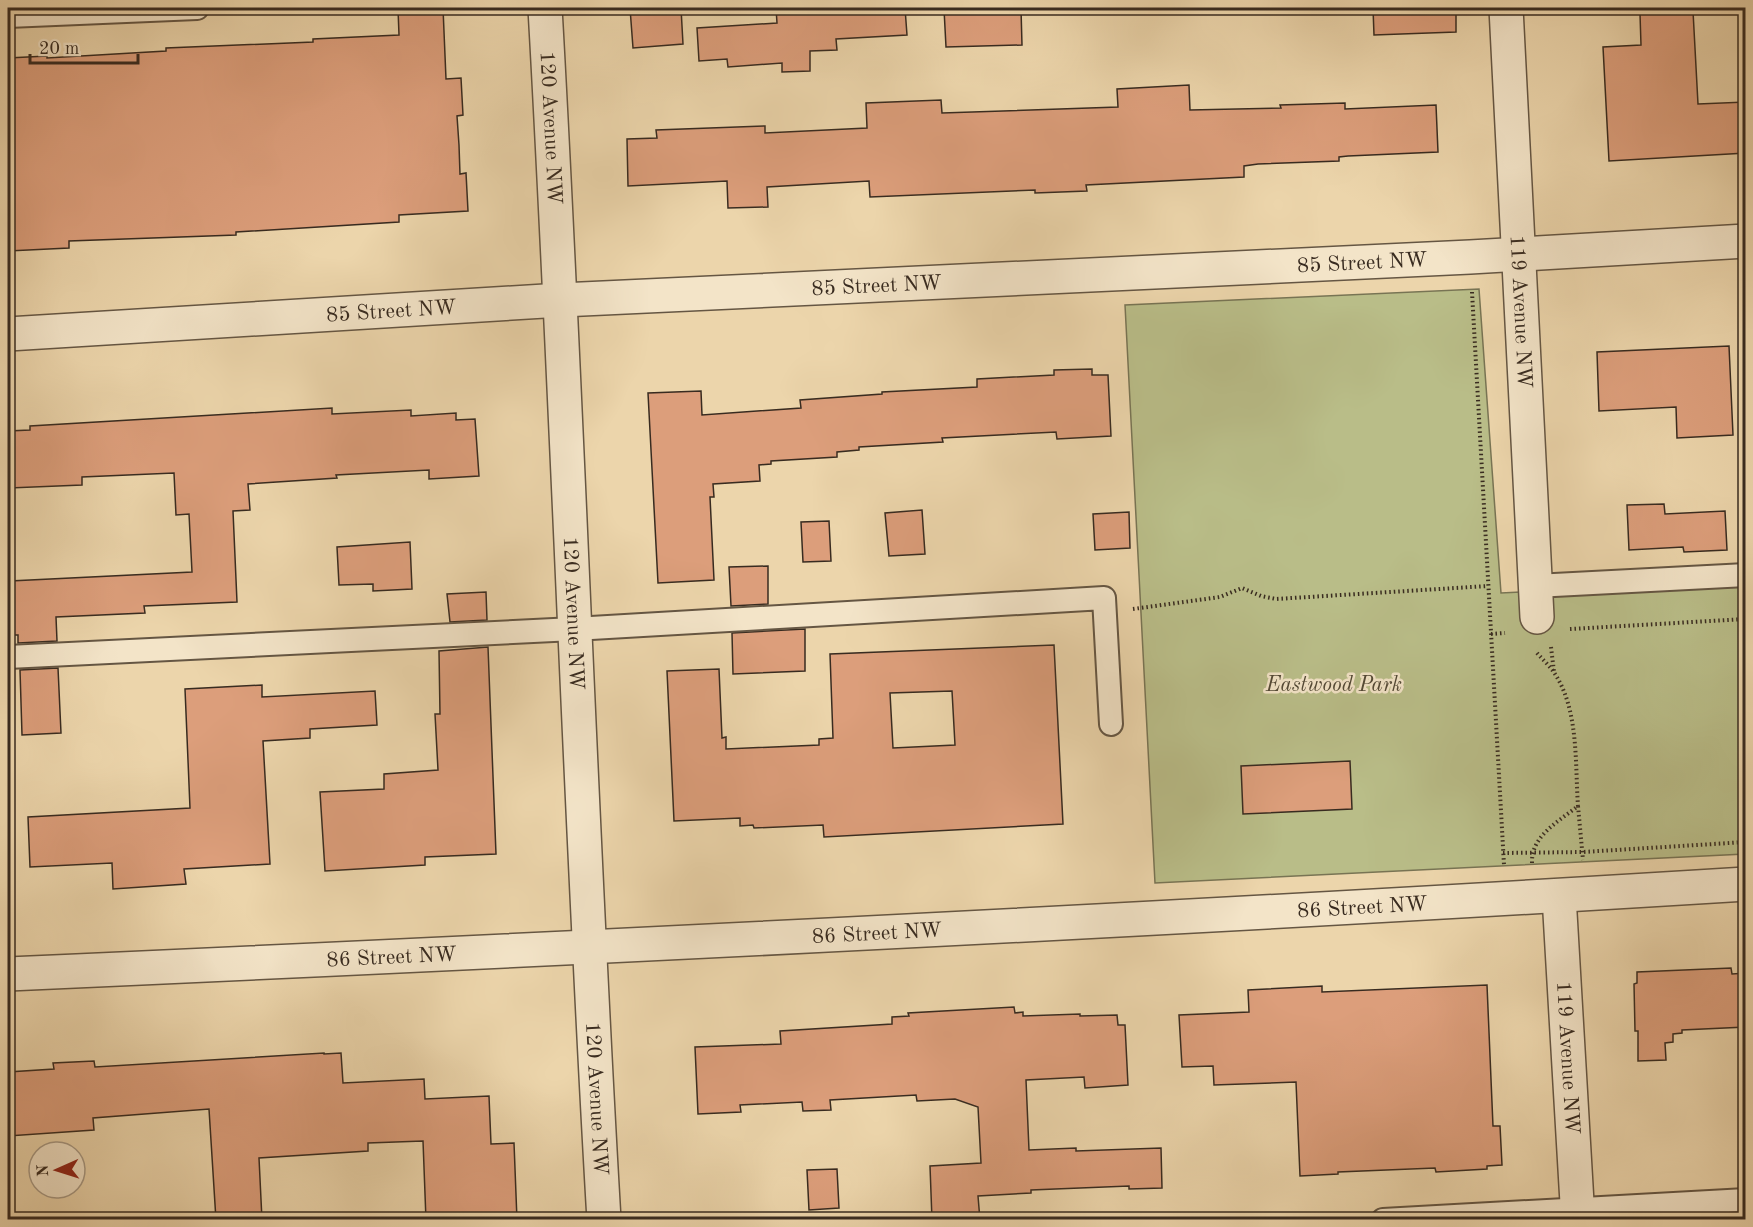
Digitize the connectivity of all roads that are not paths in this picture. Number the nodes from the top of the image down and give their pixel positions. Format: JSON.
{"nodes":[{"id":1,"x":197,"y":8,"type":"edge"},
{"id":2,"x":545,"y":8,"type":"edge"},
{"id":3,"x":1506,"y":8,"type":"edge"},
{"id":4,"x":8,"y":16,"type":"edge"},
{"id":5,"x":1746,"y":241,"type":"edge"},
{"id":6,"x":1519,"y":255,"type":"junction"},
{"id":7,"x":561,"y":300,"type":"junction"},
{"id":8,"x":8,"y":334,"type":"edge"},
{"id":9,"x":1746,"y":575,"type":"edge"},
{"id":10,"x":1536,"y":616,"type":"joint"},
{"id":11,"x":574,"y":629,"type":"junction"},
{"id":12,"x":8,"y":657,"type":"edge"},
{"id":13,"x":1111,"y":724,"type":"dead end"},
{"id":14,"x":1746,"y":884,"type":"edge"},
{"id":15,"x":1559,"y":896,"type":"junction"},
{"id":16,"x":588,"y":948,"type":"junction"},
{"id":17,"x":8,"y":974,"type":"edge"},
{"id":18,"x":1746,"y":1200,"type":"edge"},
{"id":19,"x":1578,"y":1214,"type":"edge"},
{"id":20,"x":604,"y":1220,"type":"edge"},
{"id":21,"x":1383,"y":1220,"type":"edge"}],
"edges":[{"from":1,"to":4,"type":"lane"},
{"from":2,"to":7,"type":"street","name":"120 Avenue NW"},
{"from":3,"to":6,"type":"street","name":"119 Avenue NW"},
{"from":5,"to":6,"type":"street","name":"85 Street NW"},
{"from":6,"to":7,"type":"street","name":"85 Street NW"},
{"from":6,"to":10,"type":"street","name":"119 Avenue NW"},
{"from":7,"to":8,"type":"street","name":"85 Street NW"},
{"from":7,"to":11,"type":"street","name":"120 Avenue NW"},
{"from":9,"to":10,"type":"lane"},
{"from":11,"to":12,"type":"lane"},
{"from":11,"to":13,"type":"lane"},
{"from":11,"to":16,"type":"street","name":"120 Avenue NW"},
{"from":14,"to":15,"type":"street","name":"86 Street NW"},
{"from":15,"to":16,"type":"street","name":"86 Street NW"},
{"from":15,"to":19,"type":"street","name":"119 Avenue NW"},
{"from":16,"to":17,"type":"street","name":"86 Street NW"},
{"from":16,"to":20,"type":"street","name":"120 Avenue NW"},
{"from":18,"to":19,"type":"lane"},
{"from":19,"to":21,"type":"lane"}]}
